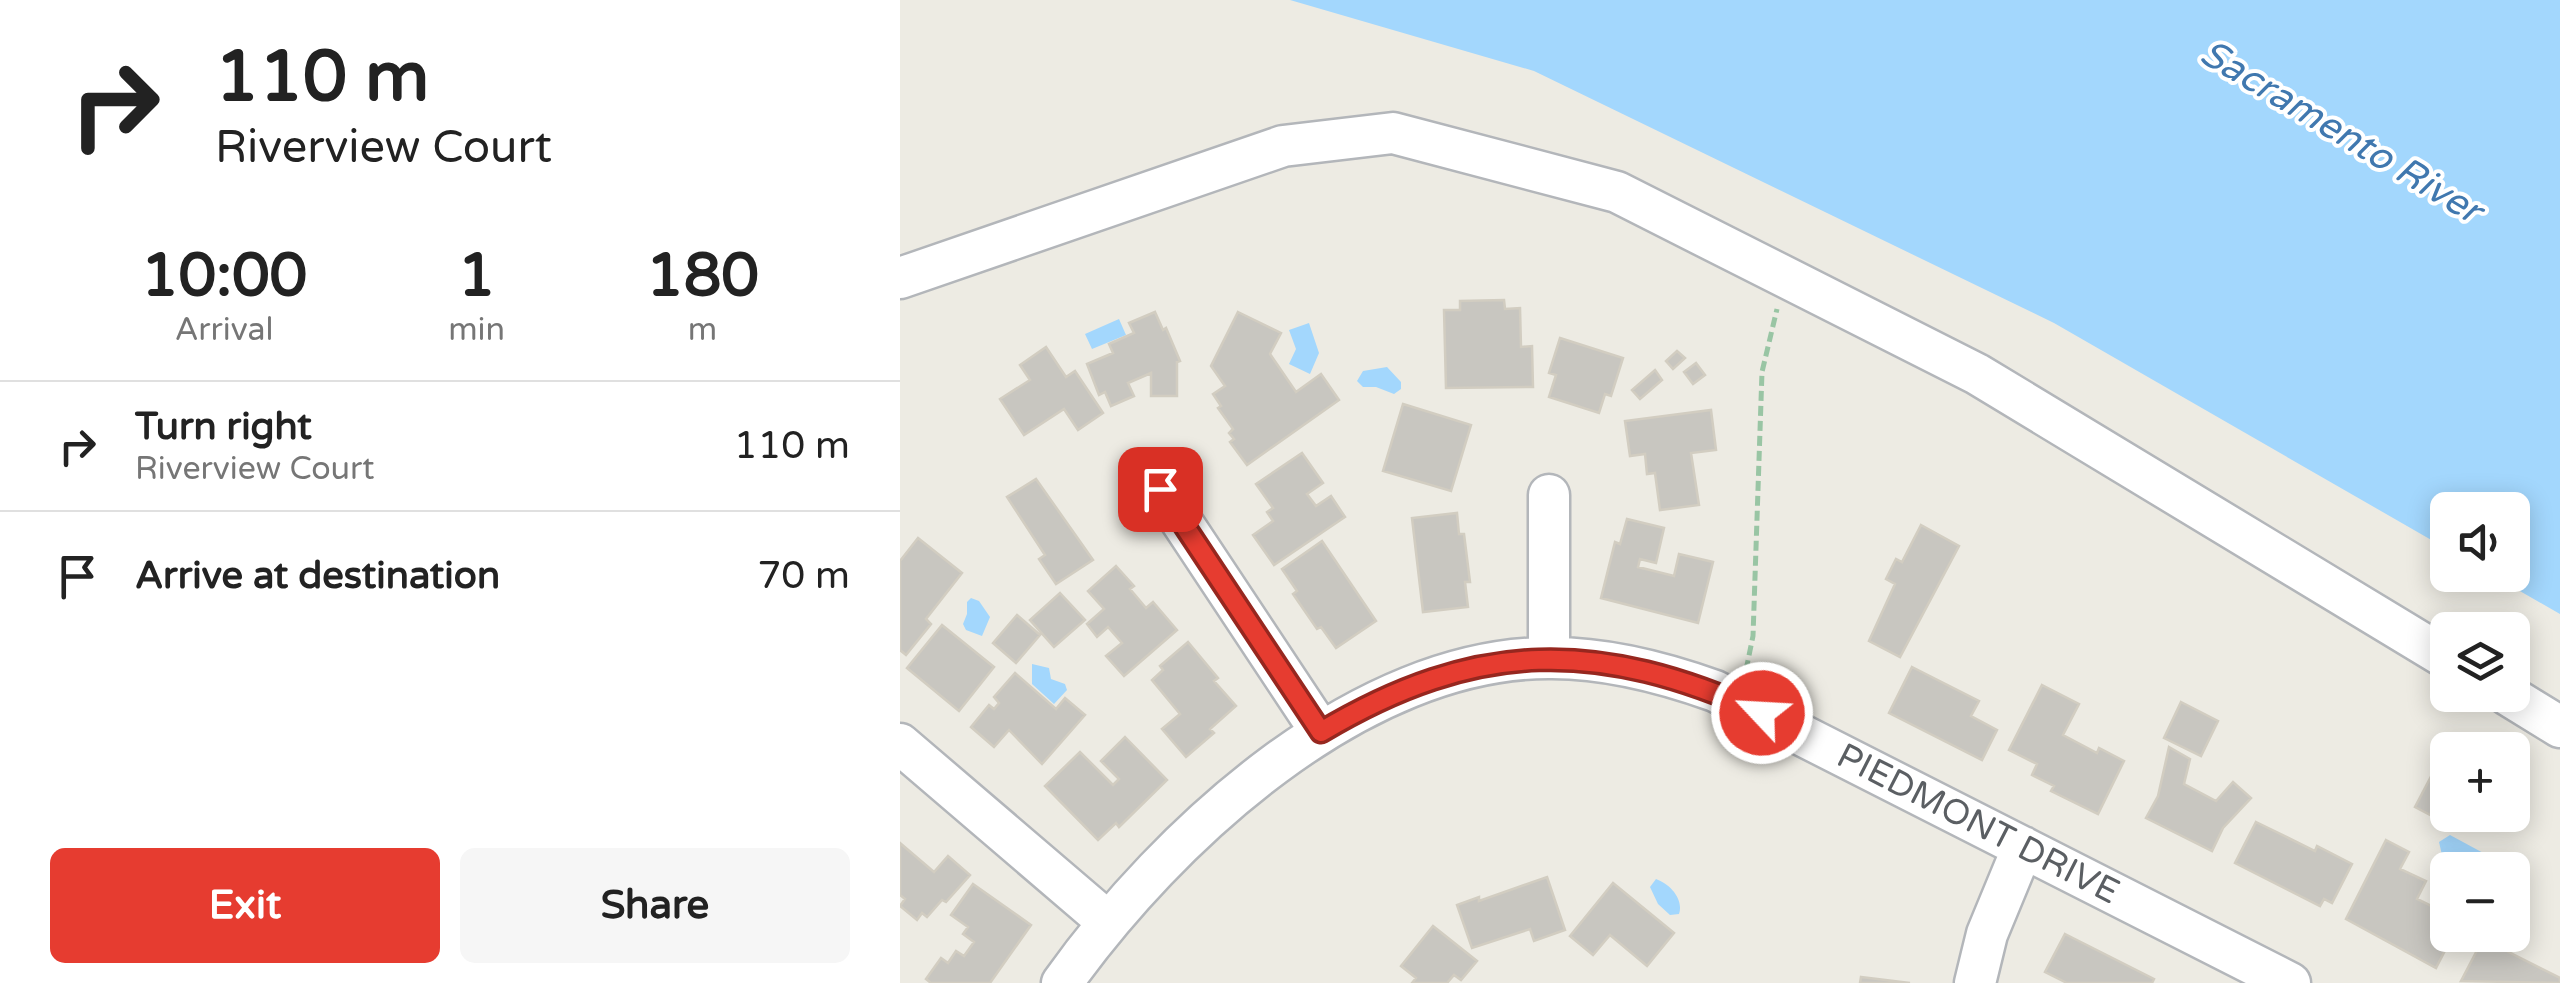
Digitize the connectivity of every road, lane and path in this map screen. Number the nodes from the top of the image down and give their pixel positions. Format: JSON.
{"nodes":[{"id":1,"x":1785,"y":276,"type":"junction"},
{"id":2,"x":900,"y":278,"type":"edge"},
{"id":3,"x":1160,"y":489,"type":"dead end"},
{"id":4,"x":1549,"y":495,"type":"dead end"},
{"id":5,"x":2430,"y":648,"type":"edge"},
{"id":6,"x":1550,"y":658,"type":"junction"},
{"id":7,"x":1744,"y":677,"type":"dead end"},
{"id":8,"x":2530,"y":709,"type":"edge"},
{"id":9,"x":2560,"y":727,"type":"edge"},
{"id":10,"x":1321,"y":732,"type":"junction"},
{"id":11,"x":900,"y":744,"type":"edge"},
{"id":12,"x":2022,"y":848,"type":"junction"},
{"id":13,"x":1108,"y":922,"type":"junction"},
{"id":14,"x":1062,"y":983,"type":"edge"},
{"id":15,"x":1975,"y":983,"type":"edge"},
{"id":16,"x":2290,"y":983,"type":"edge"}],
"edges":[{"from":1,"to":2,"type":"street"},
{"from":1,"to":5,"type":"street"},
{"from":1,"to":7,"type":"path"},
{"from":3,"to":10,"type":"street"},
{"from":4,"to":6,"type":"street"},
{"from":6,"to":10,"type":"street","name":"PIEDMONT DRIVE"},
{"from":6,"to":12,"type":"street","name":"PIEDMONT DRIVE"},
{"from":8,"to":9,"type":"street"},
{"from":10,"to":13,"type":"street","name":"PIEDMONT DRIVE"},
{"from":11,"to":13,"type":"street"},
{"from":12,"to":15,"type":"street"},
{"from":12,"to":16,"type":"street","name":"PIEDMONT DRIVE"},
{"from":13,"to":14,"type":"street","name":"PIEDMONT DRIVE"}]}
